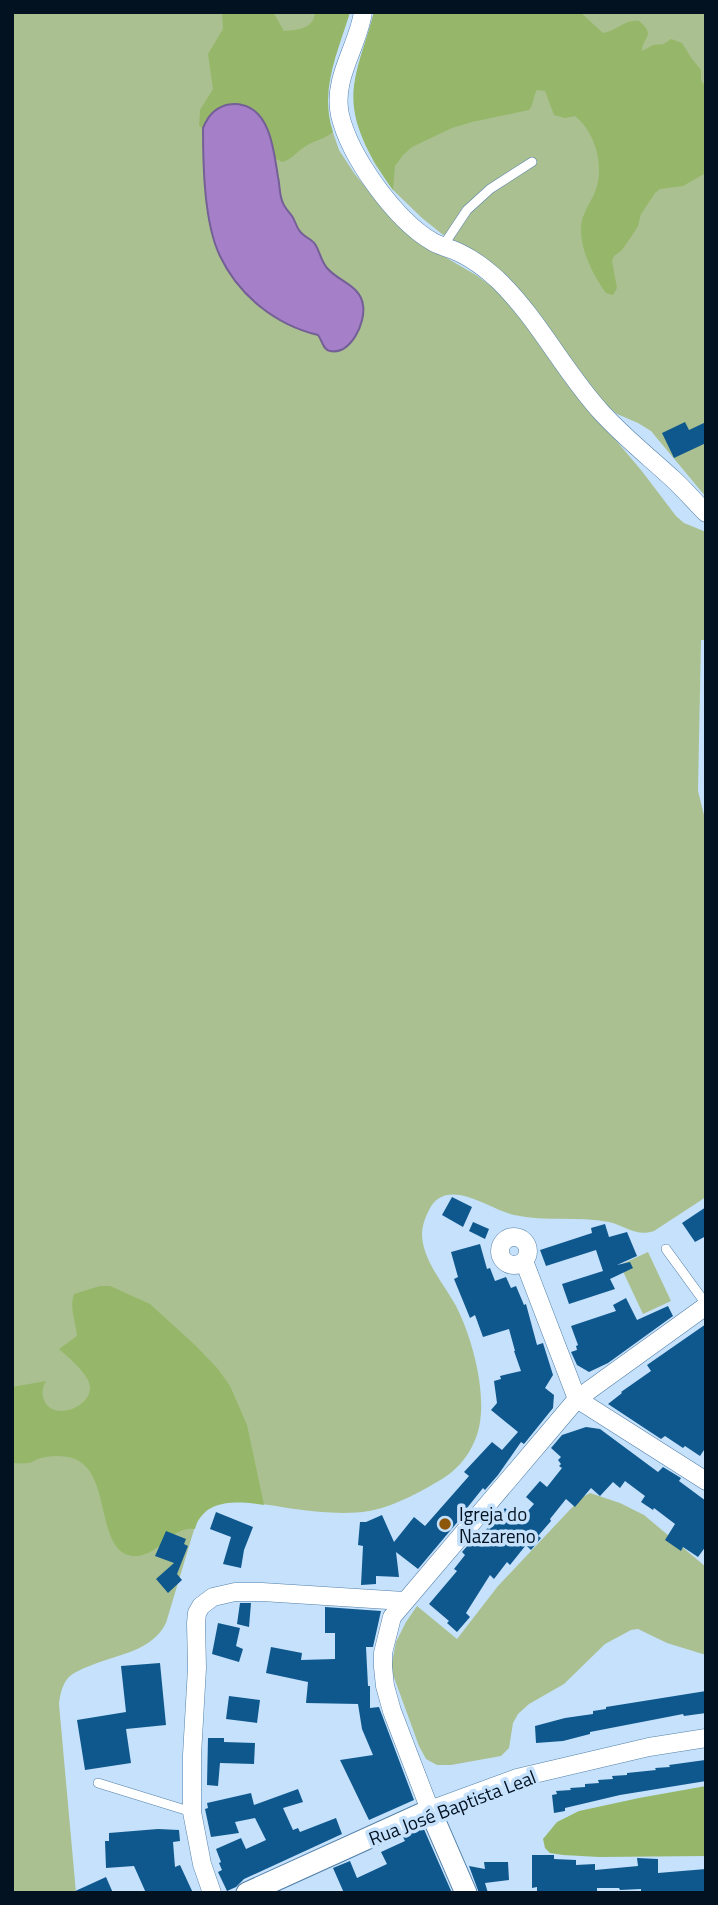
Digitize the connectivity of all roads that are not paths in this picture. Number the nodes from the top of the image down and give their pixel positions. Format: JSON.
{"nodes":[{"id":1,"x":363,"y":12,"type":"edge"},
{"id":2,"x":532,"y":162,"type":"dead end"},
{"id":3,"x":443,"y":246,"type":"junction"},
{"id":4,"x":706,"y":513,"type":"edge"},
{"id":5,"x":666,"y":1249,"type":"dead end"},
{"id":6,"x":524,"y":1261,"type":"dead end"},
{"id":7,"x":706,"y":1305,"type":"edge"},
{"id":8,"x":577,"y":1399,"type":"junction"},
{"id":9,"x":706,"y":1480,"type":"edge"},
{"id":10,"x":404,"y":1601,"type":"junction"},
{"id":11,"x":706,"y":1738,"type":"edge"},
{"id":12,"x":98,"y":1783,"type":"dead end"},
{"id":13,"x":430,"y":1810,"type":"junction"},
{"id":14,"x":192,"y":1812,"type":"junction"},
{"id":15,"x":212,"y":1893,"type":"edge"},
{"id":16,"x":247,"y":1893,"type":"edge"},
{"id":17,"x":466,"y":1893,"type":"edge"}],
"edges":[{"from":1,"to":3,"type":"street"},
{"from":2,"to":3,"type":"lane"},
{"from":3,"to":4,"type":"street"},
{"from":5,"to":7,"type":"lane"},
{"from":6,"to":8,"type":"street"},
{"from":7,"to":8,"type":"street"},
{"from":8,"to":9,"type":"street"},
{"from":8,"to":10,"type":"street"},
{"from":10,"to":13,"type":"street"},
{"from":10,"to":14,"type":"street"},
{"from":11,"to":13,"type":"street","name":"Rua José Baptista Leal"},
{"from":12,"to":14,"type":"lane"},
{"from":13,"to":16,"type":"street","name":"Rua José Baptista Leal"},
{"from":13,"to":17,"type":"street"},
{"from":14,"to":15,"type":"street"}]}
